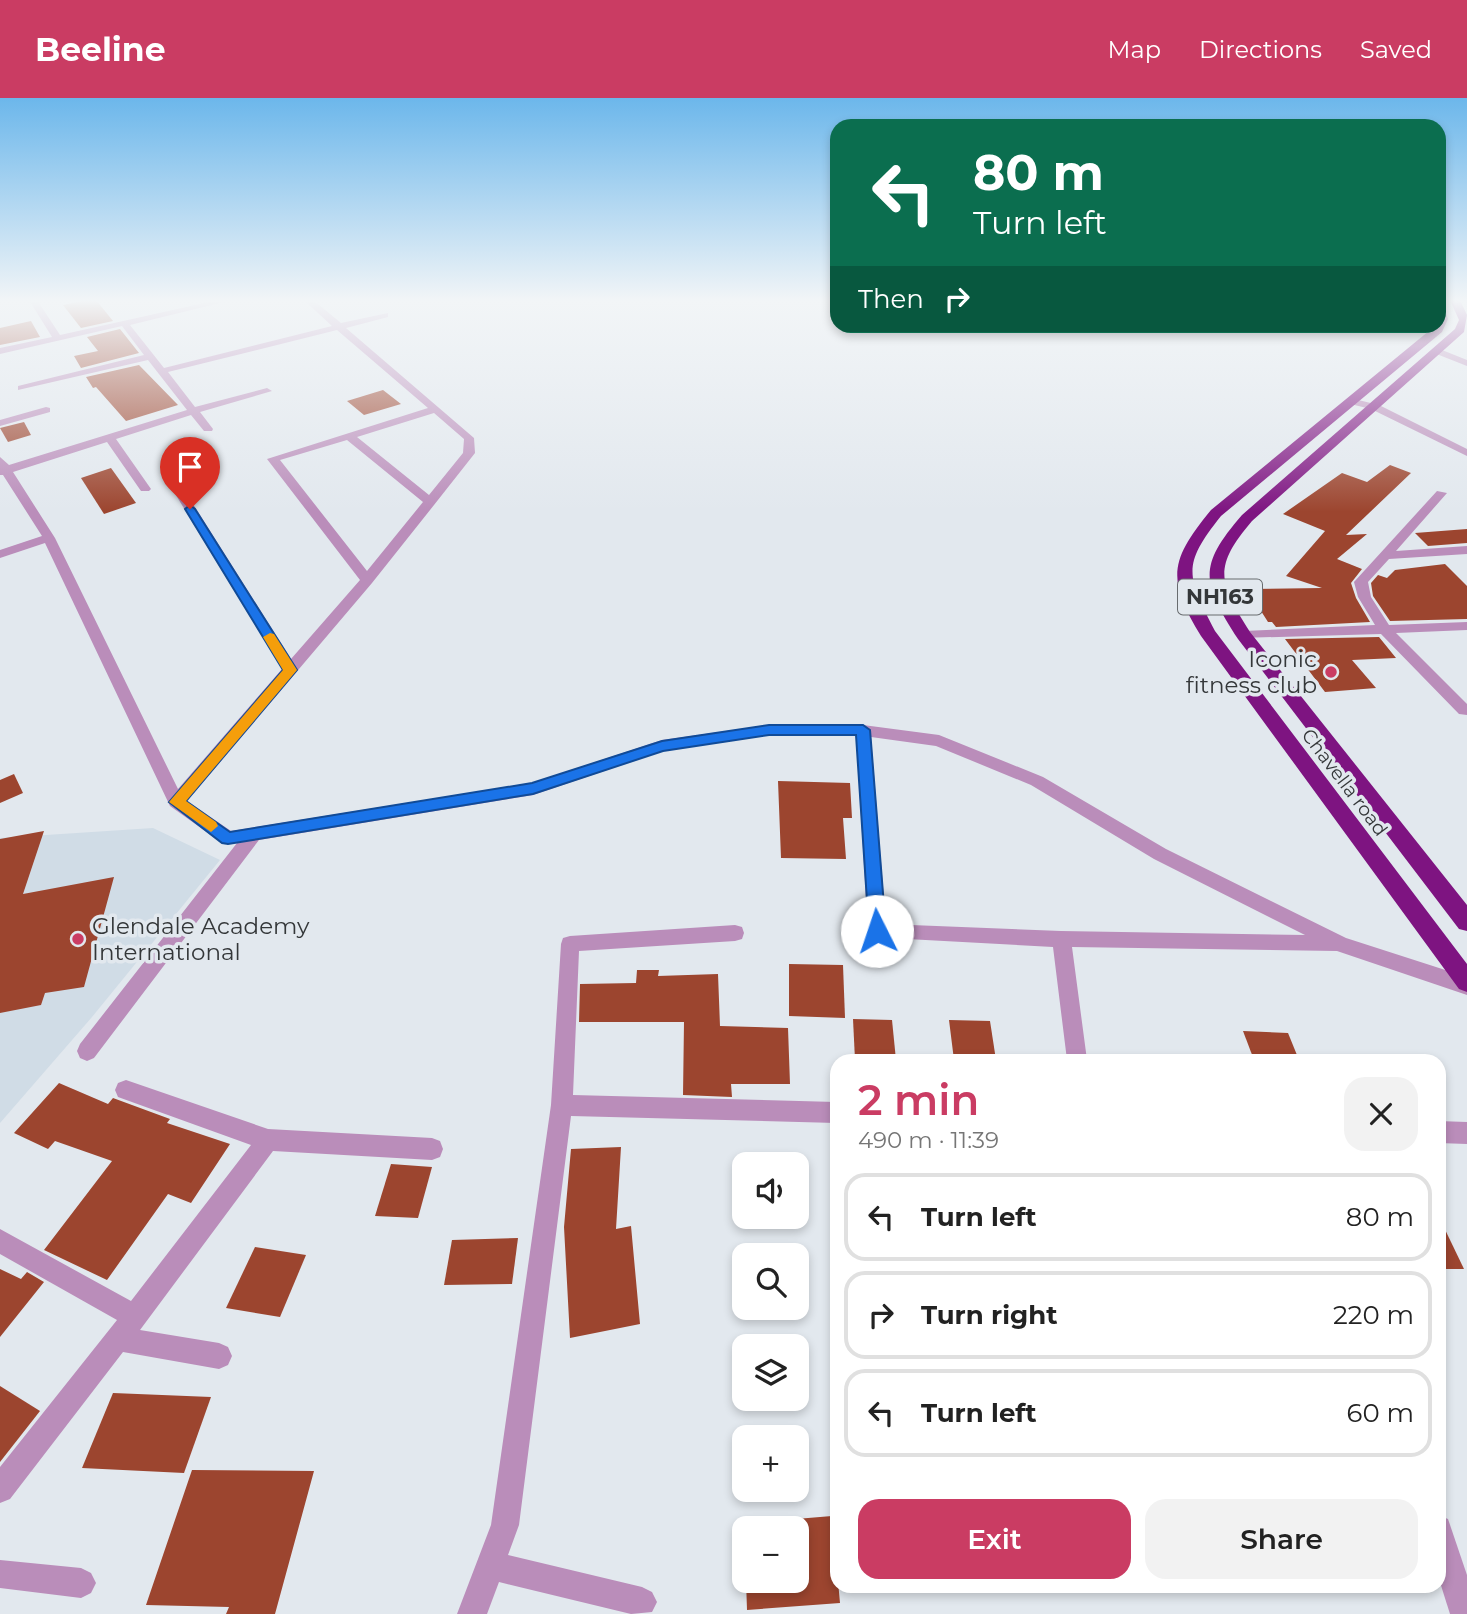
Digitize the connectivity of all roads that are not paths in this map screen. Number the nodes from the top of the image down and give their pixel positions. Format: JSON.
{"nodes":[{"id":1,"x":90,"y":371,"type":"edge"},
{"id":2,"x":162,"y":371,"type":"edge"},
{"id":3,"x":391,"y":371,"type":"edge"},
{"id":4,"x":1387,"y":371,"type":"edge"},
{"id":5,"x":1415,"y":371,"type":"edge"},
{"id":6,"x":22,"y":388,"type":"dead end"},
{"id":7,"x":267,"y":391,"type":"dead end"},
{"id":8,"x":1350,"y":401,"type":"junction"},
{"id":9,"x":1375,"y":407,"type":"junction"},
{"id":10,"x":436,"y":409,"type":"junction"},
{"id":11,"x":46,"y":410,"type":"dead end"},
{"id":12,"x":193,"y":411,"type":"junction"},
{"id":13,"x":0,"y":423,"type":"edge"},
{"id":14,"x":208,"y":429,"type":"dead end"},
{"id":15,"x":349,"y":436,"type":"junction"},
{"id":16,"x":110,"y":439,"type":"junction"},
{"id":17,"x":1467,"y":453,"type":"edge"},
{"id":18,"x":2,"y":468,"type":"edge"},
{"id":19,"x":177,"y":487,"type":"dead end"},
{"id":20,"x":145,"y":489,"type":"dead end"},
{"id":21,"x":1441,"y":493,"type":"dead end"},
{"id":22,"x":430,"y":502,"type":"junction"},
{"id":23,"x":49,"y":538,"type":"junction"},
{"id":24,"x":1467,"y":550,"type":"edge"},
{"id":25,"x":0,"y":554,"type":"edge"},
{"id":26,"x":1387,"y":555,"type":"junction"},
{"id":27,"x":367,"y":580,"type":"junction"},
{"id":28,"x":1467,"y":626,"type":"edge"},
{"id":29,"x":1385,"y":631,"type":"junction"},
{"id":30,"x":1244,"y":635,"type":"junction"},
{"id":31,"x":290,"y":670,"type":"junction"},
{"id":32,"x":1467,"y":710,"type":"edge"},
{"id":33,"x":863,"y":730,"type":"junction"},
{"id":34,"x":176,"y":802,"type":"junction"},
{"id":35,"x":254,"y":834,"type":"junction"},
{"id":36,"x":1467,"y":922,"type":"edge"},
{"id":37,"x":735,"y":933,"type":"dead end"},
{"id":38,"x":1061,"y":939,"type":"junction"},
{"id":39,"x":1340,"y":944,"type":"junction"},
{"id":40,"x":1467,"y":984,"type":"edge"},
{"id":41,"x":87,"y":1051,"type":"dead end"},
{"id":42,"x":1076,"y":1054,"type":"edge"},
{"id":43,"x":126,"y":1090,"type":"dead end"},
{"id":44,"x":562,"y":1105,"type":"junction"},
{"id":45,"x":830,"y":1114,"type":"edge"},
{"id":46,"x":1446,"y":1132,"type":"edge"},
{"id":47,"x":1467,"y":1133,"type":"edge"},
{"id":48,"x":268,"y":1140,"type":"junction"},
{"id":49,"x":432,"y":1149,"type":"dead end"},
{"id":50,"x":0,"y":1241,"type":"edge"},
{"id":51,"x":135,"y":1317,"type":"junction"},
{"id":52,"x":118,"y":1339,"type":"junction"},
{"id":53,"x":219,"y":1356,"type":"dead end"},
{"id":54,"x":0,"y":1489,"type":"edge"},
{"id":55,"x":1446,"y":1554,"type":"edge"},
{"id":56,"x":491,"y":1565,"type":"junction"},
{"id":57,"x":0,"y":1574,"type":"edge"},
{"id":58,"x":81,"y":1583,"type":"dead end"},
{"id":59,"x":642,"y":1602,"type":"dead end"},
{"id":60,"x":472,"y":1614,"type":"edge"},
{"id":61,"x":1465,"y":1614,"type":"edge"}],
"edges":[{"from":1,"to":6,"type":"street"},
{"from":2,"to":12,"type":"street"},
{"from":3,"to":10,"type":"street"},
{"from":4,"to":8,"type":"highway","name":"Chavella road","number":"NH163"},
{"from":5,"to":9,"type":"highway","name":"Chavella road","number":"NH163"},
{"from":7,"to":12,"type":"street"},
{"from":8,"to":9,"type":"street"},
{"from":8,"to":40,"type":"highway","name":"Chavella road","number":"NH163"},
{"from":9,"to":17,"type":"street"},
{"from":9,"to":30,"type":"highway","name":"Chavella road","number":"NH163"},
{"from":10,"to":15,"type":"street"},
{"from":10,"to":22,"type":"street"},
{"from":11,"to":13,"type":"street"},
{"from":12,"to":14,"type":"street"},
{"from":12,"to":16,"type":"street"},
{"from":15,"to":22,"type":"street"},
{"from":15,"to":27,"type":"street"},
{"from":16,"to":18,"type":"street"},
{"from":16,"to":20,"type":"street"},
{"from":18,"to":23,"type":"street"},
{"from":19,"to":31,"type":"street"},
{"from":21,"to":26,"type":"street"},
{"from":22,"to":27,"type":"street"},
{"from":23,"to":25,"type":"street"},
{"from":23,"to":34,"type":"street"},
{"from":24,"to":26,"type":"street"},
{"from":26,"to":29,"type":"street"},
{"from":27,"to":31,"type":"street"},
{"from":28,"to":29,"type":"street"},
{"from":29,"to":30,"type":"street"},
{"from":29,"to":32,"type":"street"},
{"from":30,"to":36,"type":"highway","name":"Chavella road","number":"NH163"},
{"from":31,"to":34,"type":"street"},
{"from":33,"to":35,"type":"street"},
{"from":33,"to":38,"type":"street"},
{"from":33,"to":39,"type":"street"},
{"from":34,"to":35,"type":"street"},
{"from":35,"to":41,"type":"street"},
{"from":37,"to":44,"type":"street"},
{"from":38,"to":39,"type":"street"},
{"from":38,"to":42,"type":"street"},
{"from":39,"to":40,"type":"street"},
{"from":43,"to":48,"type":"street"},
{"from":44,"to":45,"type":"street"},
{"from":44,"to":56,"type":"street"},
{"from":46,"to":47,"type":"street"},
{"from":48,"to":49,"type":"street"},
{"from":48,"to":51,"type":"street"},
{"from":50,"to":51,"type":"street"},
{"from":51,"to":52,"type":"street"},
{"from":52,"to":53,"type":"street"},
{"from":52,"to":54,"type":"street"},
{"from":55,"to":61,"type":"street"},
{"from":56,"to":59,"type":"street"},
{"from":56,"to":60,"type":"street"},
{"from":57,"to":58,"type":"street"}]}
